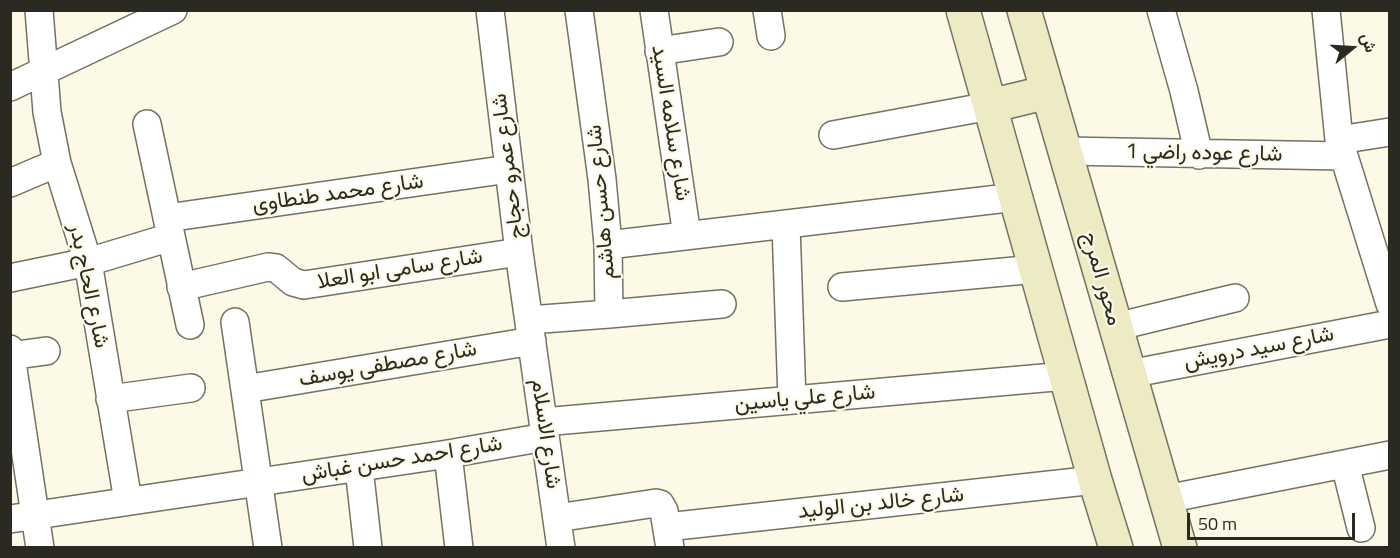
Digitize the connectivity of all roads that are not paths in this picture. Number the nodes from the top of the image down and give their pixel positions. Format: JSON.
{"nodes":[{"id":1,"x":39,"y":10,"type":"edge"},
{"id":2,"x":173,"y":10,"type":"edge"},
{"id":3,"x":490,"y":10,"type":"edge"},
{"id":4,"x":579,"y":10,"type":"edge"},
{"id":5,"x":654,"y":10,"type":"edge"},
{"id":6,"x":963,"y":10,"type":"edge"},
{"id":7,"x":1024,"y":10,"type":"edge"},
{"id":8,"x":1161,"y":10,"type":"edge"},
{"id":9,"x":1326,"y":10,"type":"edge"},
{"id":10,"x":718,"y":42,"type":"dead end"},
{"id":11,"x":659,"y":51,"type":"junction"},
{"id":12,"x":44,"y":72,"type":"junction"},
{"id":13,"x":10,"y":87,"type":"edge"},
{"id":14,"x":1047,"y":92,"type":"junction"},
{"id":15,"x":990,"y":106,"type":"junction"},
{"id":16,"x":147,"y":124,"type":"dead end"},
{"id":17,"x":1389,"y":132,"type":"edge"},
{"id":18,"x":833,"y":135,"type":"dead end"},
{"id":19,"x":1342,"y":148,"type":"junction"},
{"id":20,"x":1064,"y":151,"type":"junction"},
{"id":21,"x":1199,"y":154,"type":"junction"},
{"id":22,"x":57,"y":163,"type":"junction"},
{"id":23,"x":509,"y":169,"type":"junction"},
{"id":24,"x":10,"y":183,"type":"edge"},
{"id":25,"x":1016,"y":197,"type":"junction"},
{"id":26,"x":786,"y":225,"type":"junction"},
{"id":27,"x":169,"y":228,"type":"junction"},
{"id":28,"x":1378,"y":230,"type":"edge"},
{"id":29,"x":687,"y":236,"type":"junction"},
{"id":30,"x":608,"y":245,"type":"junction"},
{"id":31,"x":519,"y":252,"type":"junction"},
{"id":32,"x":88,"y":262,"type":"junction"},
{"id":33,"x":1036,"y":269,"type":"junction"},
{"id":34,"x":10,"y":279,"type":"edge"},
{"id":35,"x":182,"y":287,"type":"junction"},
{"id":36,"x":842,"y":287,"type":"dead end"},
{"id":37,"x":1235,"y":298,"type":"dead end"},
{"id":38,"x":722,"y":304,"type":"dead end"},
{"id":39,"x":1389,"y":304,"type":"edge"},
{"id":40,"x":609,"y":314,"type":"junction"},
{"id":41,"x":235,"y":322,"type":"dead end"},
{"id":42,"x":1389,"y":324,"type":"edge"},
{"id":43,"x":190,"y":326,"type":"dead end"},
{"id":44,"x":1115,"y":327,"type":"junction"},
{"id":45,"x":530,"y":331,"type":"junction"},
{"id":46,"x":46,"y":351,"type":"dead end"},
{"id":47,"x":11,"y":354,"type":"edge"},
{"id":48,"x":1129,"y":374,"type":"junction"},
{"id":49,"x":1066,"y":376,"type":"junction"},
{"id":50,"x":191,"y":388,"type":"dead end"},
{"id":51,"x":245,"y":389,"type":"junction"},
{"id":52,"x":110,"y":399,"type":"junction"},
{"id":53,"x":792,"y":400,"type":"junction"},
{"id":54,"x":544,"y":429,"type":"junction"},
{"id":55,"x":448,"y":454,"type":"junction"},
{"id":56,"x":1389,"y":455,"type":"edge"},
{"id":57,"x":1345,"y":464,"type":"junction"},
{"id":58,"x":359,"y":468,"type":"junction"},
{"id":59,"x":1095,"y":480,"type":"junction"},
{"id":60,"x":259,"y":482,"type":"junction"},
{"id":61,"x":1166,"y":499,"type":"junction"},
{"id":62,"x":128,"y":501,"type":"junction"},
{"id":63,"x":23,"y":517,"type":"edge"},
{"id":64,"x":556,"y":518,"type":"junction"},
{"id":65,"x":1361,"y":528,"type":"dead end"},
{"id":66,"x":668,"y":537,"type":"edge"},
{"id":67,"x":40,"y":548,"type":"edge"},
{"id":68,"x":268,"y":548,"type":"edge"},
{"id":69,"x":368,"y":548,"type":"edge"},
{"id":70,"x":459,"y":548,"type":"edge"},
{"id":71,"x":561,"y":548,"type":"edge"},
{"id":72,"x":1116,"y":548,"type":"edge"},
{"id":73,"x":1180,"y":548,"type":"edge"}],
"edges":[{"from":1,"to":12,"type":"street","name":"شارع الحاج بدر"},
{"from":2,"to":12,"type":"street"},
{"from":3,"to":23,"type":"street","name":"شارع عمرو حجاج"},
{"from":4,"to":30,"type":"street","name":"شارع حسن هاشم"},
{"from":5,"to":11,"type":"street","name":"شارع سلامه السيد"},
{"from":6,"to":15,"type":"main road"},
{"from":7,"to":14,"type":"main road","name":"محور المرج"},
{"from":8,"to":21,"type":"street"},
{"from":9,"to":19,"type":"street"},
{"from":10,"to":11,"type":"street"},
{"from":11,"to":29,"type":"street","name":"شارع سلامه السيد"},
{"from":12,"to":13,"type":"street"},
{"from":12,"to":22,"type":"street","name":"شارع الحاج بدر"},
{"from":14,"to":15,"type":"main road"},
{"from":14,"to":20,"type":"main road","name":"محور المرج"},
{"from":15,"to":18,"type":"street"},
{"from":15,"to":25,"type":"main road"},
{"from":16,"to":27,"type":"street"},
{"from":17,"to":19,"type":"street","name":"شارع عوده راضي 1"},
{"from":19,"to":21,"type":"street","name":"شارع عوده راضي 1"},
{"from":19,"to":28,"type":"street"},
{"from":20,"to":21,"type":"street","name":"شارع عوده راضي 1"},
{"from":20,"to":44,"type":"main road","name":"محور المرج"},
{"from":22,"to":24,"type":"street"},
{"from":22,"to":32,"type":"street","name":"شارع الحاج بدر"},
{"from":23,"to":27,"type":"street","name":"شارع محمد طنطاوى"},
{"from":23,"to":31,"type":"street","name":"شارع عمرو حجاج"},
{"from":25,"to":26,"type":"street"},
{"from":25,"to":33,"type":"main road"},
{"from":26,"to":29,"type":"street"},
{"from":26,"to":53,"type":"street"},
{"from":27,"to":32,"type":"street","name":"شارع محمد طنطاوى"},
{"from":27,"to":35,"type":"street"},
{"from":28,"to":39,"type":"street"},
{"from":29,"to":30,"type":"street"},
{"from":30,"to":40,"type":"street","name":"شارع حسن هاشم"},
{"from":31,"to":35,"type":"street","name":"شارع سامى ابو العلا"},
{"from":31,"to":45,"type":"street","name":"شارع عمرو حجاج"},
{"from":32,"to":34,"type":"street","name":"شارع محمد طنطاوى"},
{"from":32,"to":52,"type":"street","name":"شارع الحاج بدر"},
{"from":33,"to":36,"type":"street"},
{"from":33,"to":49,"type":"main road"},
{"from":35,"to":43,"type":"street"},
{"from":37,"to":44,"type":"street"},
{"from":38,"to":40,"type":"street"},
{"from":40,"to":45,"type":"street"},
{"from":41,"to":51,"type":"street"},
{"from":42,"to":48,"type":"street","name":"شارع سيد درويش"},
{"from":44,"to":48,"type":"main road","name":"محور المرج"},
{"from":45,"to":51,"type":"street","name":"شارع مصطفى يوسف"},
{"from":45,"to":54,"type":"street","name":"شارع الاسلام"},
{"from":46,"to":47,"type":"street"},
{"from":47,"to":63,"type":"street"},
{"from":48,"to":61,"type":"main road","name":"محور المرج"},
{"from":49,"to":53,"type":"street","name":"شارع علي ياسين"},
{"from":49,"to":59,"type":"main road"},
{"from":50,"to":52,"type":"street"},
{"from":51,"to":60,"type":"street"},
{"from":52,"to":62,"type":"street","name":"شارع الحاج بدر"},
{"from":53,"to":54,"type":"street","name":"شارع علي ياسين"},
{"from":54,"to":55,"type":"street","name":"شارع احمد حسن غباش"},
{"from":54,"to":64,"type":"street","name":"شارع الاسلام"},
{"from":55,"to":58,"type":"street","name":"شارع احمد حسن غباش"},
{"from":55,"to":70,"type":"street"},
{"from":56,"to":57,"type":"street"},
{"from":57,"to":61,"type":"street"},
{"from":57,"to":65,"type":"street"},
{"from":58,"to":60,"type":"street","name":"شارع احمد حسن غباش"},
{"from":58,"to":69,"type":"street"},
{"from":59,"to":66,"type":"street","name":"شارع خالد بن الوليد"},
{"from":59,"to":72,"type":"main road"},
{"from":60,"to":62,"type":"street","name":"شارع احمد حسن غباش"},
{"from":60,"to":68,"type":"street"},
{"from":61,"to":73,"type":"main road","name":"محور المرج"},
{"from":62,"to":63,"type":"street","name":"شارع احمد حسن غباش"},
{"from":63,"to":67,"type":"street"},
{"from":64,"to":66,"type":"street"},
{"from":64,"to":71,"type":"street","name":"شارع الاسلام"}]}
